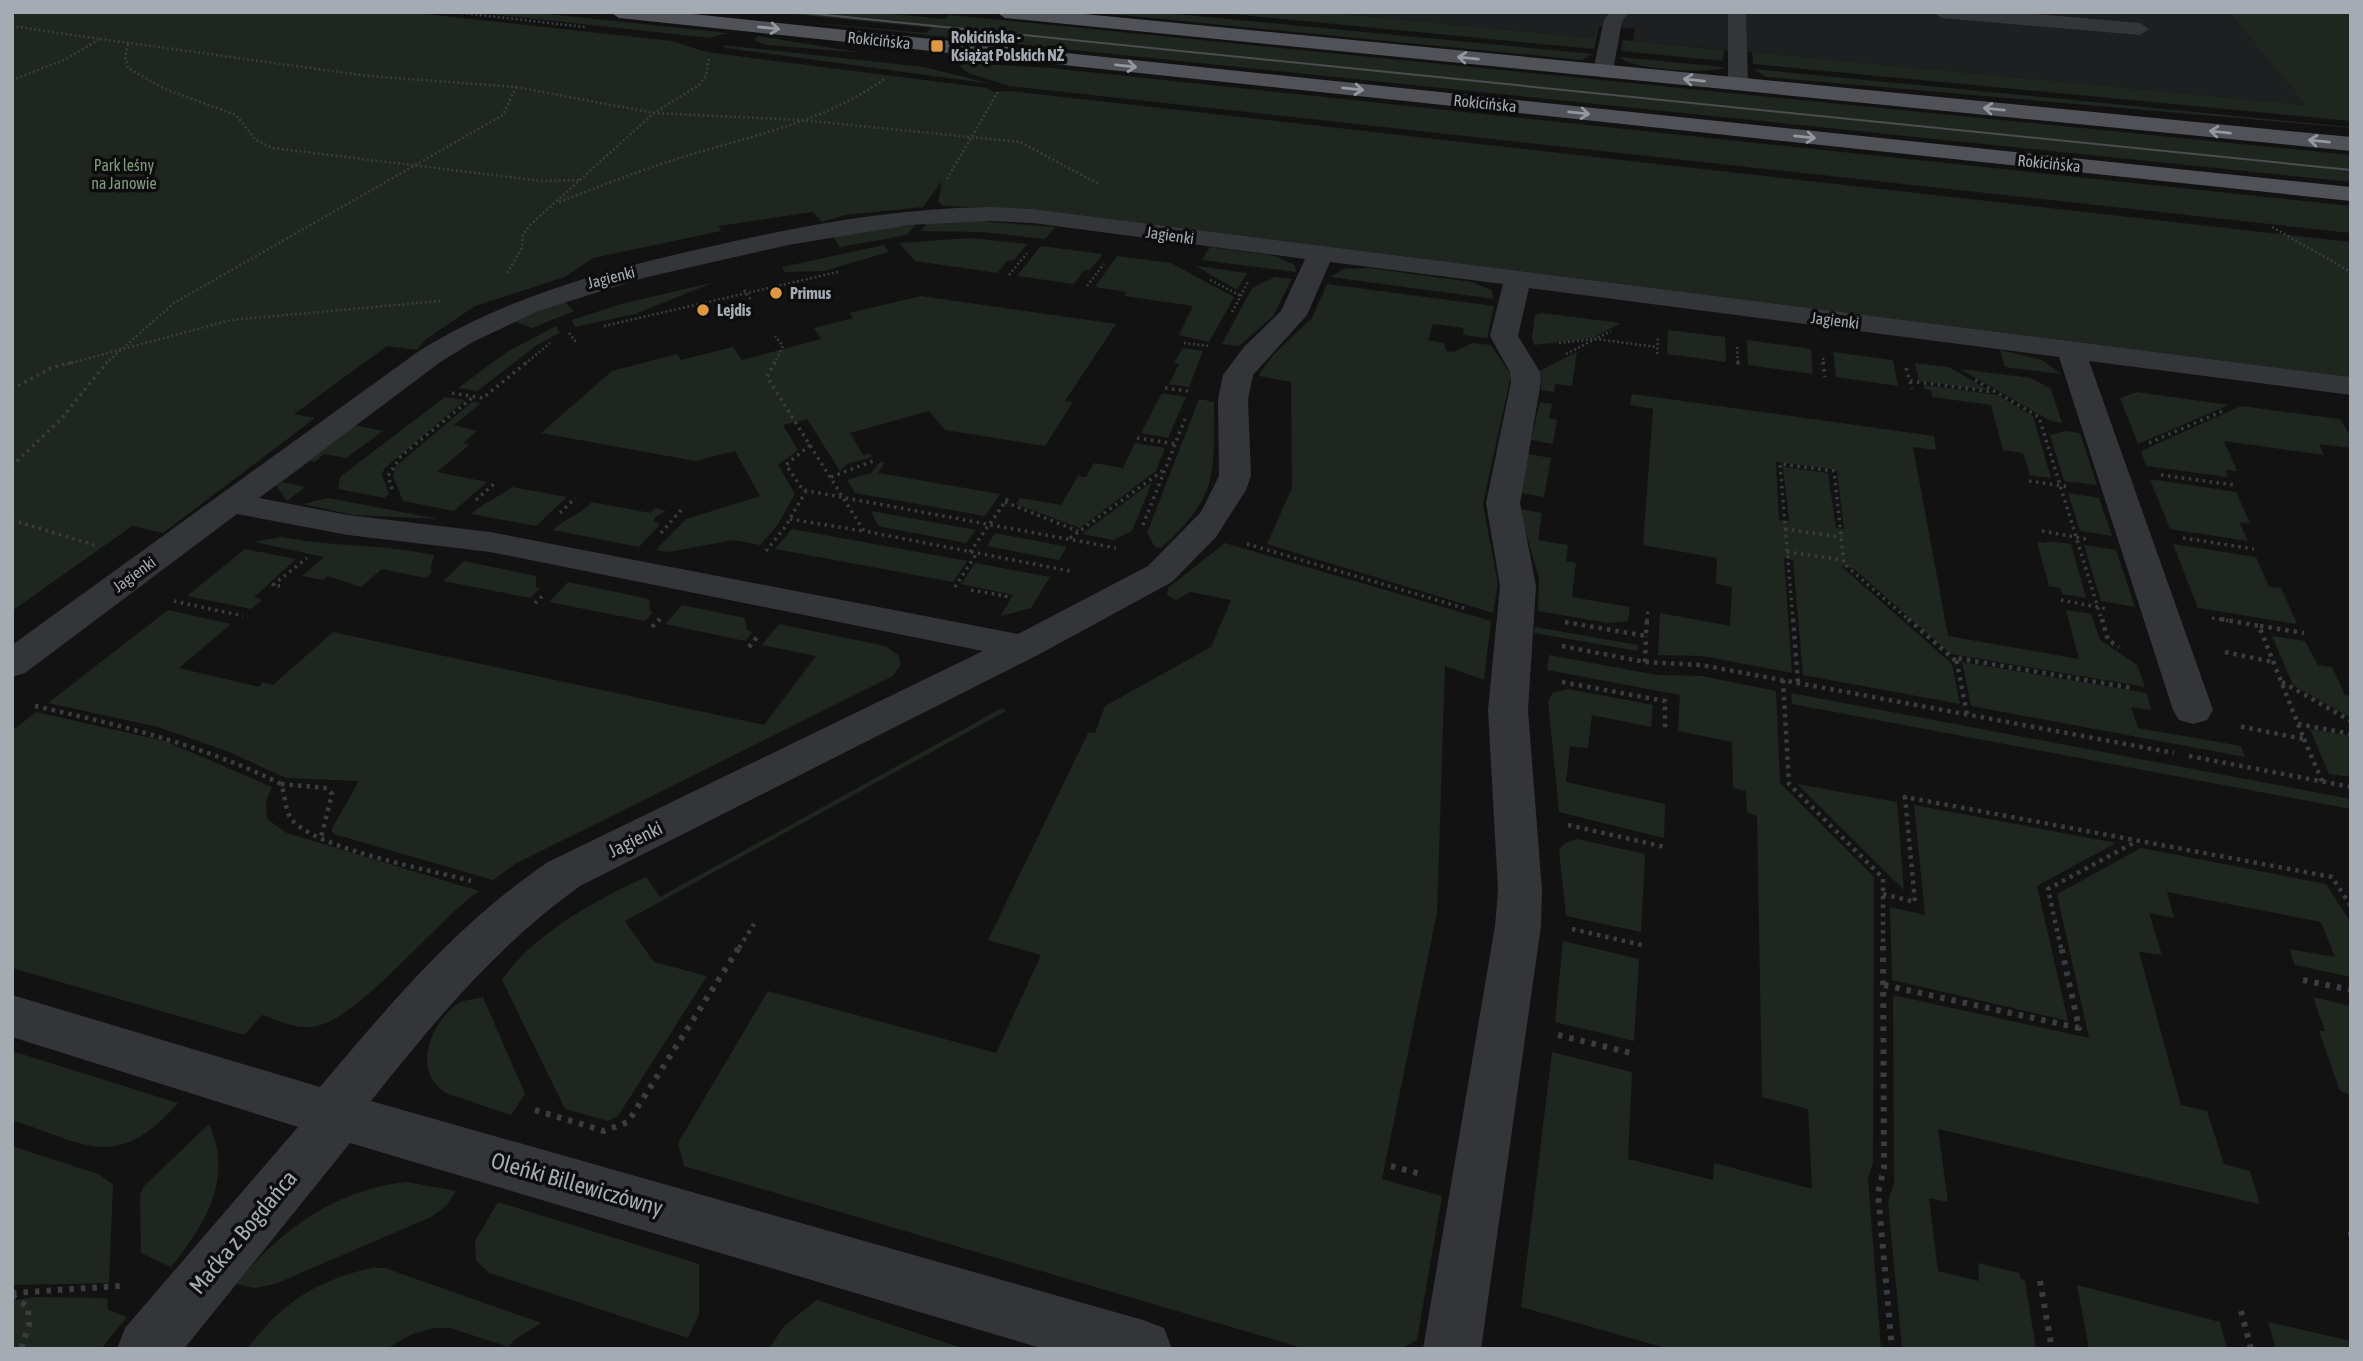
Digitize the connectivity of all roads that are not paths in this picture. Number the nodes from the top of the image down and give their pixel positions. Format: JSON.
{"nodes":[{"id":1,"x":619,"y":12,"type":"edge"},
{"id":2,"x":1005,"y":12,"type":"edge"},
{"id":3,"x":1621,"y":12,"type":"edge"},
{"id":4,"x":1737,"y":12,"type":"edge"},
{"id":5,"x":1942,"y":12,"type":"edge"},
{"id":6,"x":682,"y":15,"type":"edge"},
{"id":7,"x":2140,"y":29,"type":"dead end"},
{"id":8,"x":1603,"y":71,"type":"junction"},
{"id":9,"x":1738,"y":84,"type":"junction"},
{"id":10,"x":2351,"y":145,"type":"edge"},
{"id":11,"x":2351,"y":194,"type":"edge"},
{"id":12,"x":1320,"y":255,"type":"junction"},
{"id":13,"x":1517,"y":280,"type":"junction"},
{"id":14,"x":2071,"y":350,"type":"junction"},
{"id":15,"x":2351,"y":386,"type":"edge"},
{"id":16,"x":230,"y":503,"type":"junction"},
{"id":17,"x":1023,"y":647,"type":"junction"},
{"id":18,"x":12,"y":664,"type":"edge"},
{"id":19,"x":2193,"y":710,"type":"dead end"},
{"id":20,"x":12,"y":1016,"type":"edge"},
{"id":21,"x":335,"y":1115,"type":"junction"},
{"id":22,"x":146,"y":1349,"type":"edge"},
{"id":23,"x":1143,"y":1349,"type":"edge"},
{"id":24,"x":1452,"y":1349,"type":"edge"}],
"edges":[{"from":1,"to":6,"type":"main road","name":"Rokicińska"},
{"from":8,"to":2,"type":"main road","one_way":true},
{"from":3,"to":8,"type":"street"},
{"from":4,"to":9,"type":"street"},
{"from":5,"to":7,"type":"street"},
{"from":6,"to":11,"type":"main road","name":"Rokicińska","one_way":true},
{"from":9,"to":8,"type":"main road","one_way":true},
{"from":10,"to":9,"type":"main road","one_way":true},
{"from":12,"to":13,"type":"street","name":"Jagienki"},
{"from":12,"to":16,"type":"street","name":"Jagienki"},
{"from":12,"to":17,"type":"street","name":"Jagienki"},
{"from":13,"to":14,"type":"street","name":"Jagienki"},
{"from":13,"to":24,"type":"street"},
{"from":14,"to":15,"type":"street","name":"Jagienki"},
{"from":14,"to":19,"type":"street"},
{"from":16,"to":17,"type":"street"},
{"from":16,"to":18,"type":"street","name":"Jagienki"},
{"from":17,"to":21,"type":"street","name":"Jagienki"},
{"from":20,"to":21,"type":"street","name":"Oleńki Billewiczówny"},
{"from":21,"to":22,"type":"street","name":"Maćka z Bogdańca"},
{"from":21,"to":23,"type":"street","name":"Oleńki Billewiczówny"}]}
